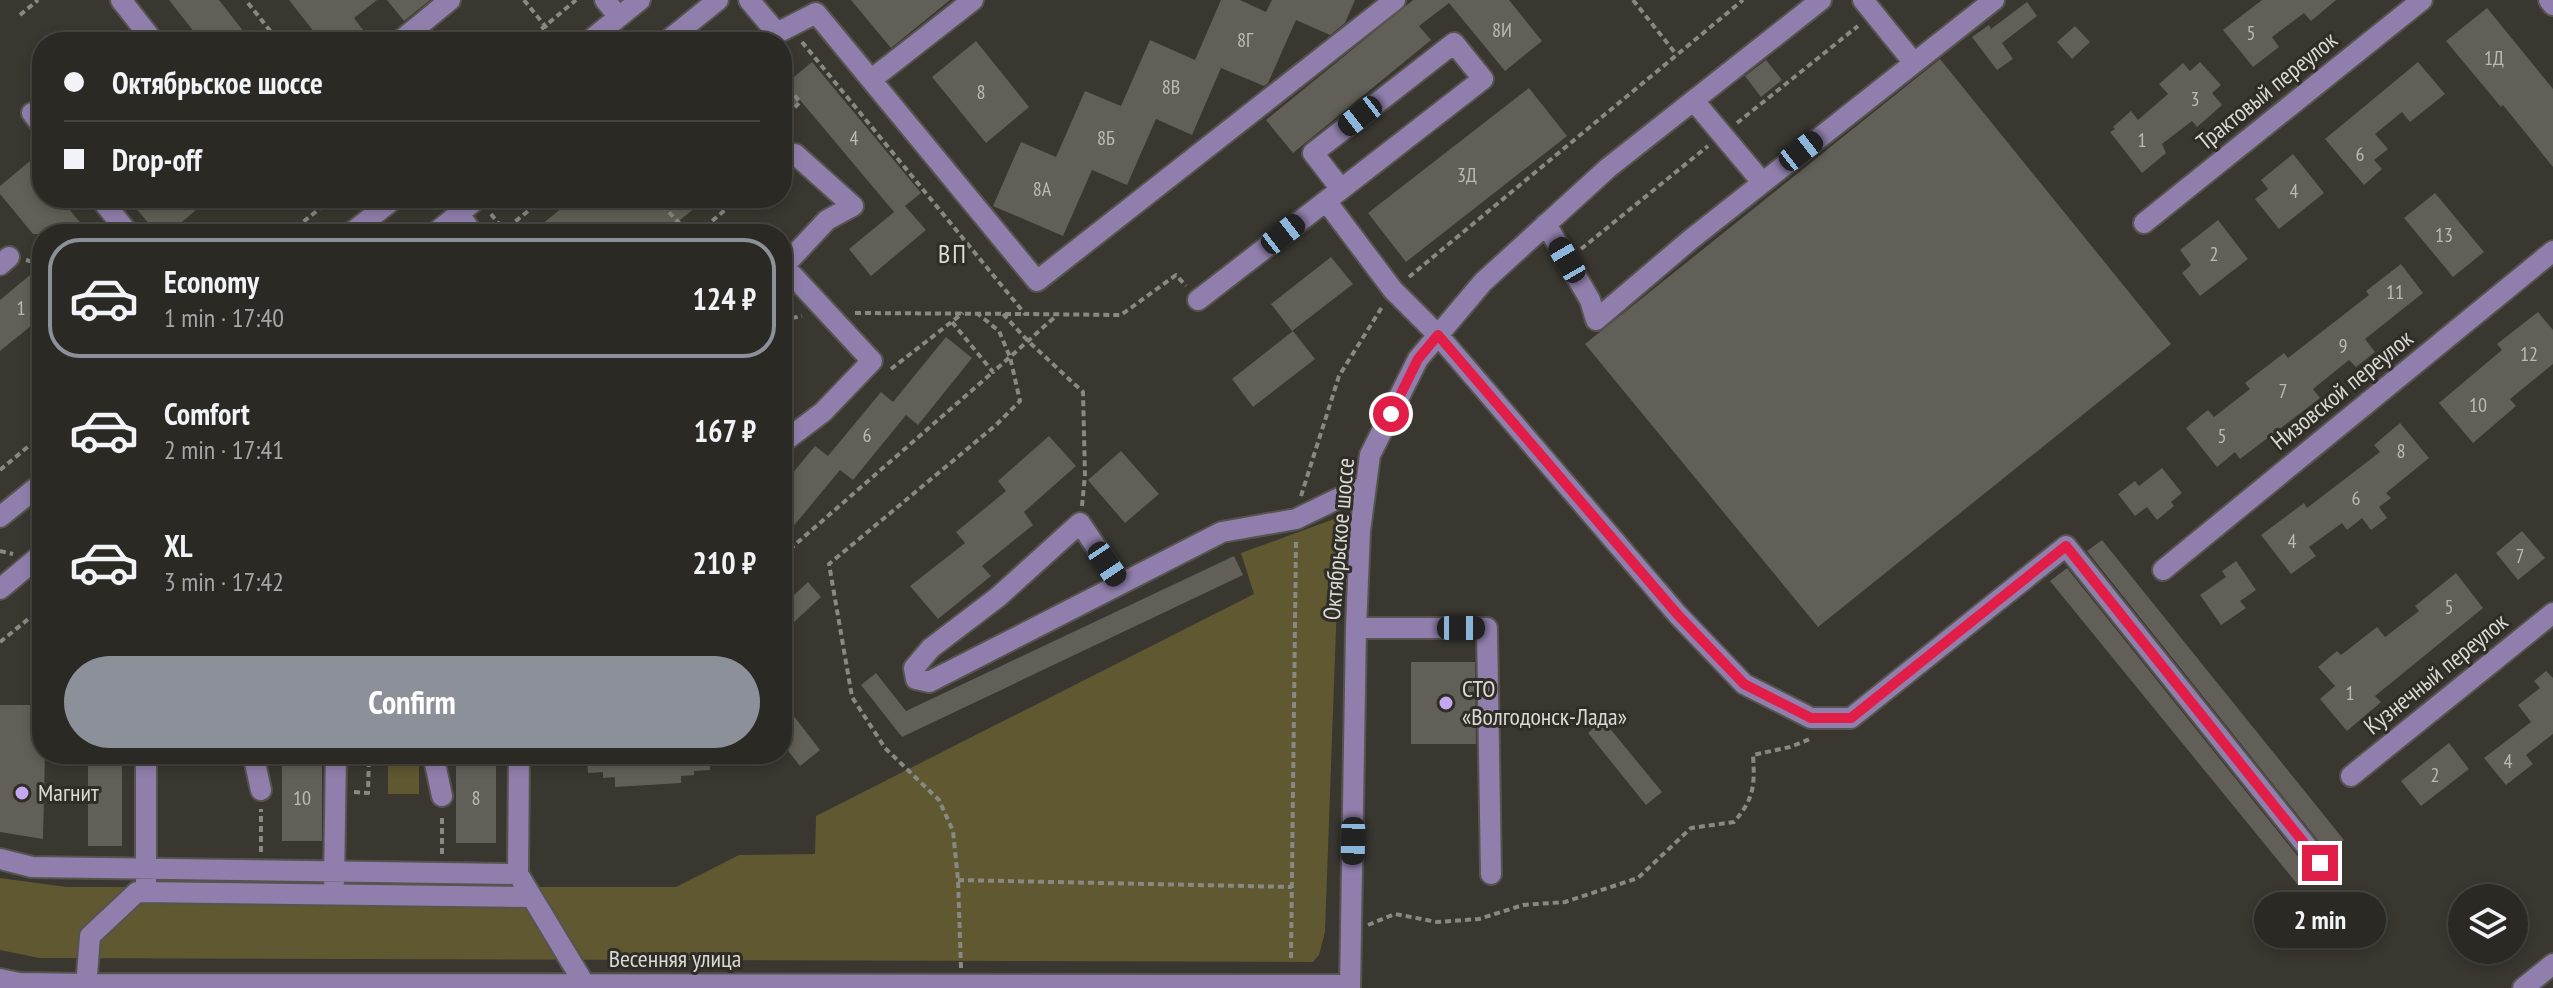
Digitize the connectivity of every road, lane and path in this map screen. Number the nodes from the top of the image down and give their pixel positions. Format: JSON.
{"nodes":[{"id":1,"x":38,"y":0,"type":"edge"},
{"id":2,"x":121,"y":0,"type":"edge"},
{"id":3,"x":450,"y":0,"type":"edge"},
{"id":4,"x":524,"y":0,"type":"edge"},
{"id":5,"x":576,"y":0,"type":"edge"},
{"id":6,"x":605,"y":0,"type":"edge"},
{"id":7,"x":640,"y":0,"type":"edge"},
{"id":8,"x":718,"y":0,"type":"edge"},
{"id":9,"x":749,"y":0,"type":"edge"},
{"id":10,"x":973,"y":0,"type":"edge"},
{"id":11,"x":1395,"y":0,"type":"edge"},
{"id":12,"x":1633,"y":0,"type":"edge"},
{"id":13,"x":1743,"y":0,"type":"edge"},
{"id":14,"x":1821,"y":0,"type":"edge"},
{"id":15,"x":1863,"y":0,"type":"edge"},
{"id":16,"x":1994,"y":0,"type":"edge"},
{"id":17,"x":2422,"y":0,"type":"edge"},
{"id":18,"x":248,"y":3,"type":"dead end"},
{"id":19,"x":20,"y":15,"type":"dead end"},
{"id":20,"x":619,"y":17,"type":"junction"},
{"id":21,"x":545,"y":26,"type":"junction"},
{"id":22,"x":146,"y":32,"type":"edge"},
{"id":23,"x":271,"y":32,"type":"edge"},
{"id":24,"x":411,"y":32,"type":"edge"},
{"id":25,"x":538,"y":32,"type":"edge"},
{"id":26,"x":550,"y":32,"type":"edge"},
{"id":27,"x":600,"y":32,"type":"edge"},
{"id":28,"x":678,"y":32,"type":"edge"},
{"id":29,"x":768,"y":32,"type":"edge"},
{"id":30,"x":782,"y":32,"type":"edge"},
{"id":31,"x":1676,"y":54,"type":"junction"},
{"id":32,"x":1914,"y":63,"type":"junction"},
{"id":33,"x":872,"y":79,"type":"junction"},
{"id":34,"x":792,"y":92,"type":"edge"},
{"id":35,"x":1694,"y":101,"type":"junction"},
{"id":36,"x":792,"y":110,"type":"edge"},
{"id":37,"x":795,"y":154,"type":"dead end"},
{"id":38,"x":1762,"y":182,"type":"junction"},
{"id":39,"x":1334,"y":195,"type":"junction"},
{"id":40,"x":108,"y":208,"type":"edge"},
{"id":41,"x":320,"y":208,"type":"edge"},
{"id":42,"x":384,"y":208,"type":"edge"},
{"id":43,"x":466,"y":208,"type":"edge"},
{"id":44,"x":533,"y":208,"type":"edge"},
{"id":45,"x":665,"y":208,"type":"edge"},
{"id":46,"x":727,"y":208,"type":"edge"},
{"id":47,"x":459,"y":214,"type":"junction"},
{"id":48,"x":2144,"y":223,"type":"dead end"},
{"id":49,"x":121,"y":224,"type":"edge"},
{"id":50,"x":300,"y":224,"type":"edge"},
{"id":51,"x":365,"y":224,"type":"edge"},
{"id":52,"x":446,"y":224,"type":"edge"},
{"id":53,"x":466,"y":224,"type":"edge"},
{"id":54,"x":514,"y":224,"type":"edge"},
{"id":55,"x":680,"y":224,"type":"edge"},
{"id":56,"x":709,"y":224,"type":"edge"},
{"id":57,"x":1546,"y":224,"type":"junction"},
{"id":58,"x":2553,"y":251,"type":"edge"},
{"id":59,"x":792,"y":257,"type":"edge"},
{"id":60,"x":792,"y":275,"type":"edge"},
{"id":61,"x":1393,"y":290,"type":"junction"},
{"id":62,"x":1198,"y":300,"type":"dead end"},
{"id":63,"x":828,"y":313,"type":"junction"},
{"id":64,"x":1003,"y":314,"type":"junction"},
{"id":65,"x":1025,"y":314,"type":"dead end"},
{"id":66,"x":1058,"y":314,"type":"dead end"},
{"id":67,"x":792,"y":318,"type":"edge"},
{"id":68,"x":952,"y":322,"type":"dead end"},
{"id":69,"x":1438,"y":335,"type":"junction"},
{"id":70,"x":1028,"y":341,"type":"junction"},
{"id":71,"x":993,"y":372,"type":"junction"},
{"id":72,"x":792,"y":435,"type":"edge"},
{"id":73,"x":32,"y":443,"type":"edge"},
{"id":74,"x":0,"y":470,"type":"edge"},
{"id":75,"x":1366,"y":485,"type":"junction"},
{"id":76,"x":32,"y":491,"type":"edge"},
{"id":77,"x":0,"y":517,"type":"edge"},
{"id":78,"x":1296,"y":519,"type":"junction"},
{"id":79,"x":1080,"y":523,"type":"junction"},
{"id":80,"x":792,"y":547,"type":"edge"},
{"id":81,"x":32,"y":562,"type":"edge"},
{"id":82,"x":2163,"y":570,"type":"dead end"},
{"id":83,"x":1121,"y":584,"type":"junction"},
{"id":84,"x":0,"y":589,"type":"edge"},
{"id":85,"x":2553,"y":613,"type":"edge"},
{"id":86,"x":32,"y":616,"type":"edge"},
{"id":87,"x":1356,"y":628,"type":"junction"},
{"id":88,"x":0,"y":642,"type":"edge"},
{"id":89,"x":1819,"y":735,"type":"dead end"},
{"id":90,"x":146,"y":764,"type":"edge"},
{"id":91,"x":255,"y":764,"type":"edge"},
{"id":92,"x":336,"y":764,"type":"edge"},
{"id":93,"x":369,"y":764,"type":"edge"},
{"id":94,"x":435,"y":764,"type":"edge"},
{"id":95,"x":519,"y":764,"type":"edge"},
{"id":96,"x":2351,"y":776,"type":"dead end"},
{"id":97,"x":261,"y":790,"type":"joint"},
{"id":98,"x":335,"y":792,"type":"junction"},
{"id":99,"x":442,"y":796,"type":"joint"},
{"id":100,"x":0,"y":859,"type":"edge"},
{"id":101,"x":2320,"y":863,"type":"dead end"},
{"id":102,"x":147,"y":869,"type":"junction"},
{"id":103,"x":261,"y":870,"type":"junction"},
{"id":104,"x":334,"y":871,"type":"junction"},
{"id":105,"x":441,"y":872,"type":"junction"},
{"id":106,"x":518,"y":874,"type":"junction"},
{"id":107,"x":1491,"y":874,"type":"dead end"},
{"id":108,"x":958,"y":880,"type":"dead end"},
{"id":109,"x":1292,"y":887,"type":"junction"},
{"id":110,"x":146,"y":892,"type":"junction"},
{"id":111,"x":334,"y":894,"type":"junction"},
{"id":112,"x":532,"y":897,"type":"junction"},
{"id":113,"x":1351,"y":932,"type":"junction"},
{"id":114,"x":1291,"y":958,"type":"dead end"},
{"id":115,"x":2553,"y":964,"type":"edge"},
{"id":116,"x":0,"y":979,"type":"edge"},
{"id":117,"x":585,"y":985,"type":"junction"},
{"id":118,"x":86,"y":986,"type":"edge"},
{"id":119,"x":497,"y":986,"type":"edge"},
{"id":120,"x":1350,"y":986,"type":"edge"},
{"id":121,"x":2523,"y":988,"type":"edge"}],
"edges":[{"from":1,"to":19,"type":"path"},
{"from":2,"to":22,"type":"street"},
{"from":3,"to":24,"type":"street"},
{"from":4,"to":21,"type":"path"},
{"from":5,"to":21,"type":"path"},
{"from":6,"to":20,"type":"street"},
{"from":7,"to":20,"type":"street"},
{"from":8,"to":28,"type":"street"},
{"from":9,"to":29,"type":"street"},
{"from":10,"to":33,"type":"street"},
{"from":11,"to":33,"type":"street"},
{"from":12,"to":31,"type":"path"},
{"from":13,"to":31,"type":"path"},
{"from":14,"to":35,"type":"street","name":"Октябрьское шоссе"},
{"from":15,"to":32,"type":"street"},
{"from":16,"to":32,"type":"street"},
{"from":17,"to":48,"type":"street","name":"Трактовый переулок"},
{"from":18,"to":23,"type":"path"},
{"from":20,"to":27,"type":"street"},
{"from":21,"to":25,"type":"path"},
{"from":21,"to":26,"type":"path"},
{"from":30,"to":33,"type":"street"},
{"from":31,"to":61,"type":"path"},
{"from":32,"to":38,"type":"street"},
{"from":34,"to":36,"type":"path"},
{"from":35,"to":38,"type":"street"},
{"from":35,"to":57,"type":"street","name":"Октябрьское шоссе"},
{"from":37,"to":59,"type":"street"},
{"from":38,"to":57,"type":"street"},
{"from":39,"to":39,"type":"street"},
{"from":39,"to":61,"type":"street"},
{"from":39,"to":62,"type":"street"},
{"from":40,"to":49,"type":"street"},
{"from":41,"to":50,"type":"path"},
{"from":42,"to":51,"type":"street"},
{"from":43,"to":47,"type":"street"},
{"from":44,"to":54,"type":"path"},
{"from":45,"to":55,"type":"path"},
{"from":46,"to":56,"type":"path"},
{"from":47,"to":52,"type":"street"},
{"from":47,"to":53,"type":"street"},
{"from":57,"to":69,"type":"street","name":"Октябрьское шоссе"},
{"from":58,"to":82,"type":"street","name":"Низовской переулок"},
{"from":60,"to":63,"type":"street"},
{"from":61,"to":69,"type":"street"},
{"from":61,"to":78,"type":"path"},
{"from":63,"to":64,"type":"path"},
{"from":63,"to":67,"type":"path"},
{"from":63,"to":72,"type":"street"},
{"from":64,"to":65,"type":"path"},
{"from":64,"to":70,"type":"path"},
{"from":66,"to":70,"type":"path"},
{"from":68,"to":71,"type":"path"},
{"from":69,"to":75,"type":"street","name":"Октябрьское шоссе"},
{"from":69,"to":101,"type":"street"},
{"from":70,"to":71,"type":"path"},
{"from":70,"to":79,"type":"path"},
{"from":71,"to":80,"type":"path"},
{"from":73,"to":74,"type":"path"},
{"from":75,"to":78,"type":"street"},
{"from":75,"to":87,"type":"street","name":"Октябрьское шоссе"},
{"from":76,"to":77,"type":"street"},
{"from":78,"to":83,"type":"street"},
{"from":78,"to":109,"type":"path"},
{"from":79,"to":83,"type":"street"},
{"from":79,"to":83,"type":"street"},
{"from":81,"to":84,"type":"street"},
{"from":85,"to":96,"type":"street","name":"Кузнечный переулок"},
{"from":86,"to":88,"type":"path"},
{"from":87,"to":107,"type":"street"},
{"from":87,"to":113,"type":"street","name":"Октябрьское шоссе"},
{"from":89,"to":113,"type":"path"},
{"from":90,"to":102,"type":"street"},
{"from":91,"to":97,"type":"street"},
{"from":92,"to":98,"type":"street"},
{"from":93,"to":98,"type":"path"},
{"from":94,"to":99,"type":"street"},
{"from":95,"to":106,"type":"street"},
{"from":97,"to":103,"type":"path"},
{"from":98,"to":104,"type":"street"},
{"from":99,"to":105,"type":"path"},
{"from":100,"to":102,"type":"street"},
{"from":102,"to":103,"type":"street"},
{"from":102,"to":110,"type":"street"},
{"from":103,"to":104,"type":"street"},
{"from":104,"to":105,"type":"street"},
{"from":104,"to":111,"type":"street"},
{"from":105,"to":106,"type":"street"},
{"from":106,"to":112,"type":"street"},
{"from":108,"to":109,"type":"path"},
{"from":109,"to":114,"type":"path"},
{"from":110,"to":111,"type":"street"},
{"from":110,"to":118,"type":"street"},
{"from":111,"to":112,"type":"street"},
{"from":112,"to":117,"type":"street"},
{"from":113,"to":120,"type":"street","name":"Октябрьское шоссе"},
{"from":115,"to":121,"type":"street"},
{"from":116,"to":118,"type":"street","name":"Весенняя улица"},
{"from":117,"to":119,"type":"street","name":"Весенняя улица"},
{"from":117,"to":120,"type":"street","name":"Весенняя улица"},
{"from":118,"to":119,"type":"street","name":"Весенняя улица"}]}
